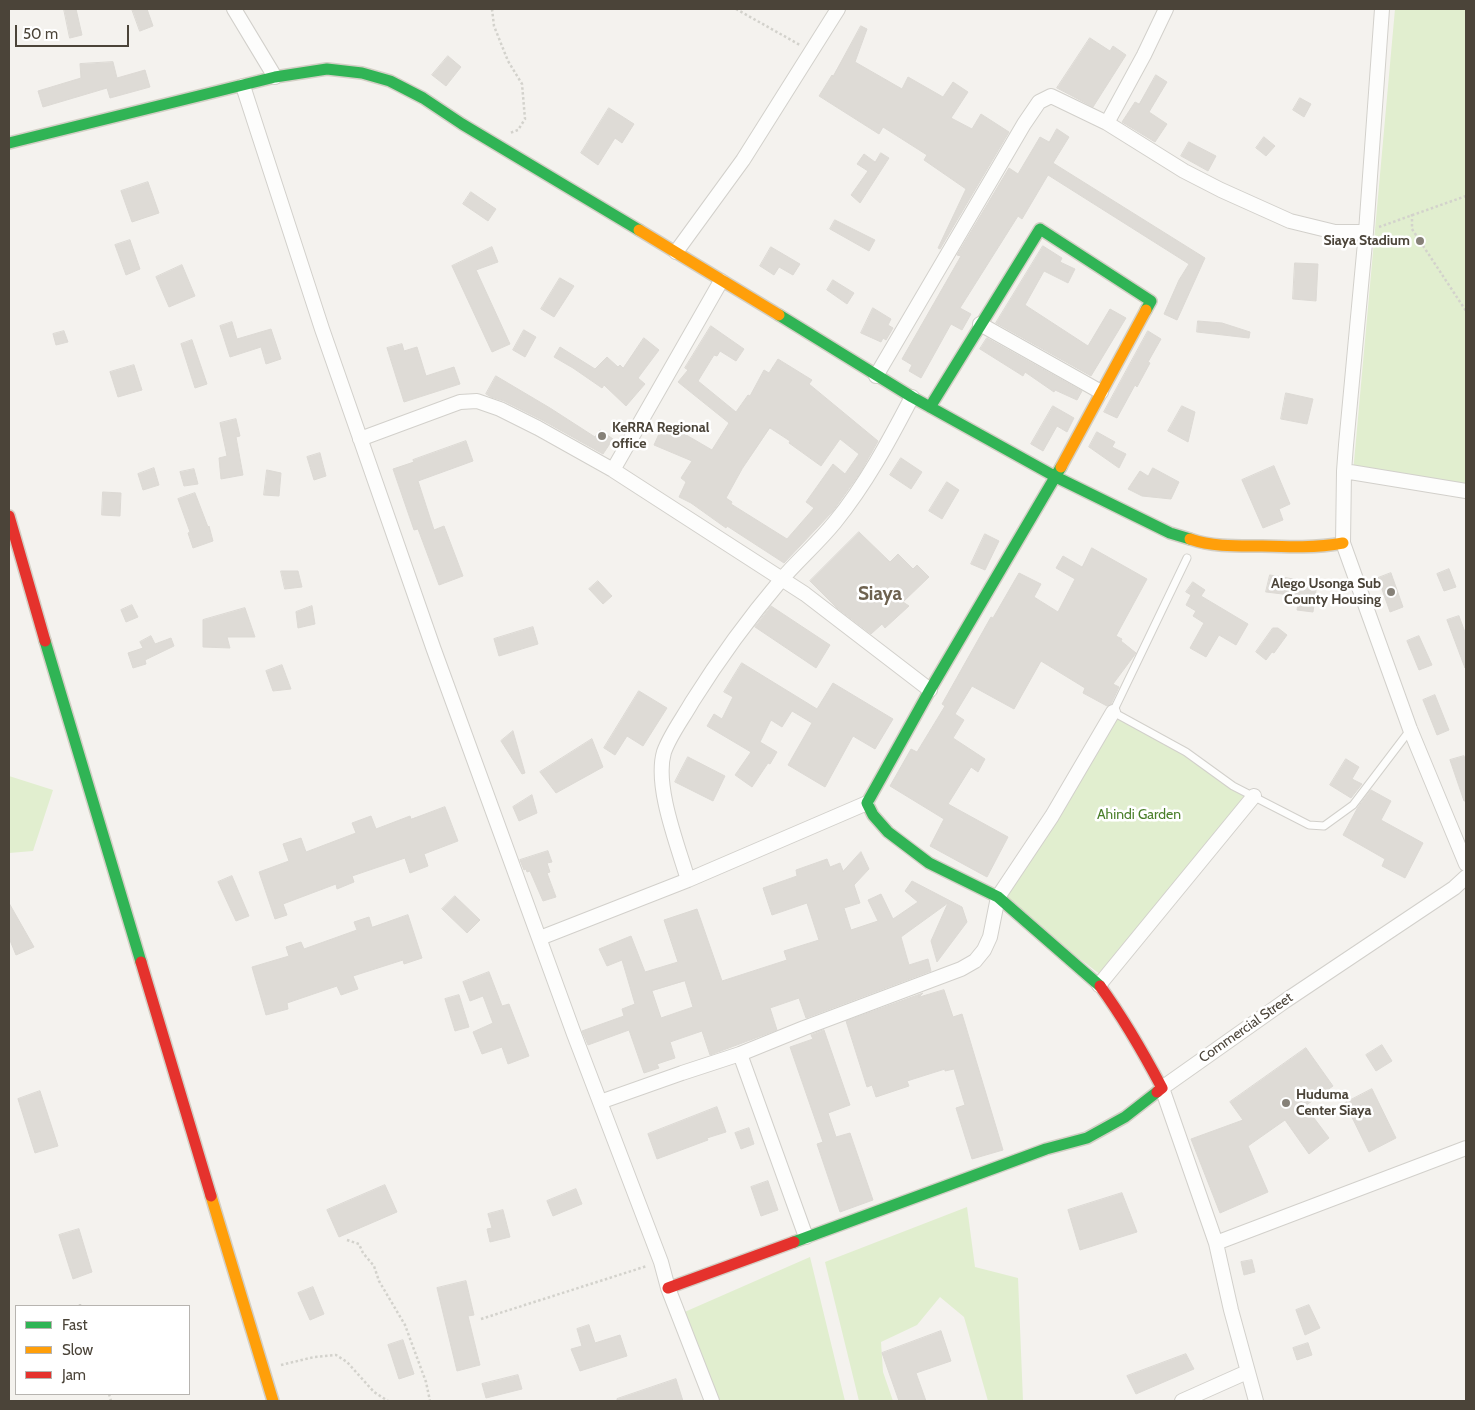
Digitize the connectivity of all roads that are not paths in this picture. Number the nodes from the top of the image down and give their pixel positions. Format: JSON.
{"nodes":[{"id":1,"x":234,"y":9,"type":"edge"},
{"id":2,"x":838,"y":9,"type":"edge"},
{"id":3,"x":1166,"y":9,"type":"edge"},
{"id":4,"x":1382,"y":9,"type":"edge"},
{"id":5,"x":275,"y":77,"type":"junction"},
{"id":6,"x":243,"y":86,"type":"junction"},
{"id":7,"x":1107,"y":123,"type":"junction"},
{"id":8,"x":9,"y":143,"type":"edge"},
{"id":9,"x":1366,"y":232,"type":"junction"},
{"id":10,"x":676,"y":252,"type":"junction"},
{"id":11,"x":721,"y":281,"type":"junction"},
{"id":12,"x":980,"y":324,"type":"junction"},
{"id":13,"x":876,"y":376,"type":"junction"},
{"id":14,"x":1101,"y":392,"type":"junction"},
{"id":15,"x":912,"y":397,"type":"junction"},
{"id":16,"x":930,"y":407,"type":"junction"},
{"id":17,"x":360,"y":439,"type":"junction"},
{"id":18,"x":613,"y":470,"type":"junction"},
{"id":19,"x":1344,"y":471,"type":"junction"},
{"id":20,"x":1056,"y":477,"type":"junction"},
{"id":21,"x":1466,"y":491,"type":"edge"},
{"id":22,"x":9,"y":516,"type":"edge"},
{"id":23,"x":1343,"y":543,"type":"junction"},
{"id":24,"x":1187,"y":558,"type":"dead end"},
{"id":25,"x":782,"y":579,"type":"junction"},
{"id":26,"x":930,"y":690,"type":"junction"},
{"id":27,"x":1113,"y":712,"type":"junction"},
{"id":28,"x":1410,"y":729,"type":"junction"},
{"id":29,"x":1254,"y":796,"type":"junction"},
{"id":30,"x":867,"y":803,"type":"junction"},
{"id":31,"x":1466,"y":864,"type":"edge"},
{"id":32,"x":1466,"y":877,"type":"edge"},
{"id":33,"x":688,"y":880,"type":"junction"},
{"id":34,"x":998,"y":897,"type":"junction"},
{"id":35,"x":540,"y":938,"type":"junction"},
{"id":36,"x":1099,"y":985,"type":"junction"},
{"id":37,"x":740,"y":1054,"type":"junction"},
{"id":38,"x":1162,"y":1088,"type":"junction"},
{"id":39,"x":600,"y":1102,"type":"junction"},
{"id":40,"x":1466,"y":1148,"type":"edge"},
{"id":41,"x":806,"y":1236,"type":"junction"},
{"id":42,"x":1216,"y":1243,"type":"junction"},
{"id":43,"x":668,"y":1288,"type":"junction"},
{"id":44,"x":1247,"y":1372,"type":"junction"},
{"id":45,"x":273,"y":1401,"type":"edge"},
{"id":46,"x":712,"y":1401,"type":"edge"},
{"id":47,"x":1182,"y":1401,"type":"edge"},
{"id":48,"x":1256,"y":1401,"type":"edge"}],
"edges":[{"from":1,"to":5,"type":"street"},
{"from":2,"to":10,"type":"street"},
{"from":3,"to":7,"type":"street"},
{"from":4,"to":9,"type":"street"},
{"from":5,"to":6,"type":"main road"},
{"from":5,"to":10,"type":"main road"},
{"from":6,"to":8,"type":"main road"},
{"from":6,"to":17,"type":"street"},
{"from":7,"to":9,"type":"street"},
{"from":7,"to":13,"type":"street"},
{"from":9,"to":19,"type":"street"},
{"from":10,"to":11,"type":"main road"},
{"from":11,"to":13,"type":"main road"},
{"from":11,"to":18,"type":"street"},
{"from":12,"to":14,"type":"street"},
{"from":12,"to":14,"type":"main road"},
{"from":12,"to":16,"type":"main road"},
{"from":13,"to":15,"type":"main road"},
{"from":14,"to":20,"type":"main road"},
{"from":15,"to":16,"type":"main road"},
{"from":15,"to":25,"type":"street"},
{"from":16,"to":20,"type":"main road"},
{"from":17,"to":18,"type":"street"},
{"from":17,"to":35,"type":"street"},
{"from":18,"to":25,"type":"street"},
{"from":19,"to":21,"type":"street"},
{"from":19,"to":23,"type":"street"},
{"from":20,"to":23,"type":"main road"},
{"from":20,"to":26,"type":"main road"},
{"from":22,"to":45,"type":"main road"},
{"from":23,"to":28,"type":"street"},
{"from":24,"to":27,"type":"lane"},
{"from":25,"to":26,"type":"street"},
{"from":25,"to":33,"type":"street"},
{"from":26,"to":30,"type":"main road"},
{"from":27,"to":29,"type":"lane"},
{"from":27,"to":34,"type":"street"},
{"from":28,"to":29,"type":"lane"},
{"from":28,"to":31,"type":"street"},
{"from":29,"to":36,"type":"street"},
{"from":30,"to":33,"type":"street"},
{"from":30,"to":34,"type":"main road"},
{"from":32,"to":38,"type":"street","name":"Commercial Street"},
{"from":33,"to":35,"type":"street"},
{"from":34,"to":36,"type":"main road"},
{"from":34,"to":37,"type":"street"},
{"from":35,"to":39,"type":"street"},
{"from":36,"to":38,"type":"main road"},
{"from":37,"to":39,"type":"street"},
{"from":37,"to":41,"type":"street"},
{"from":38,"to":41,"type":"main road"},
{"from":38,"to":42,"type":"street"},
{"from":39,"to":43,"type":"street"},
{"from":40,"to":42,"type":"street"},
{"from":41,"to":43,"type":"main road"},
{"from":42,"to":44,"type":"street"},
{"from":43,"to":46,"type":"street"},
{"from":44,"to":47,"type":"street"},
{"from":44,"to":48,"type":"street"}]}
